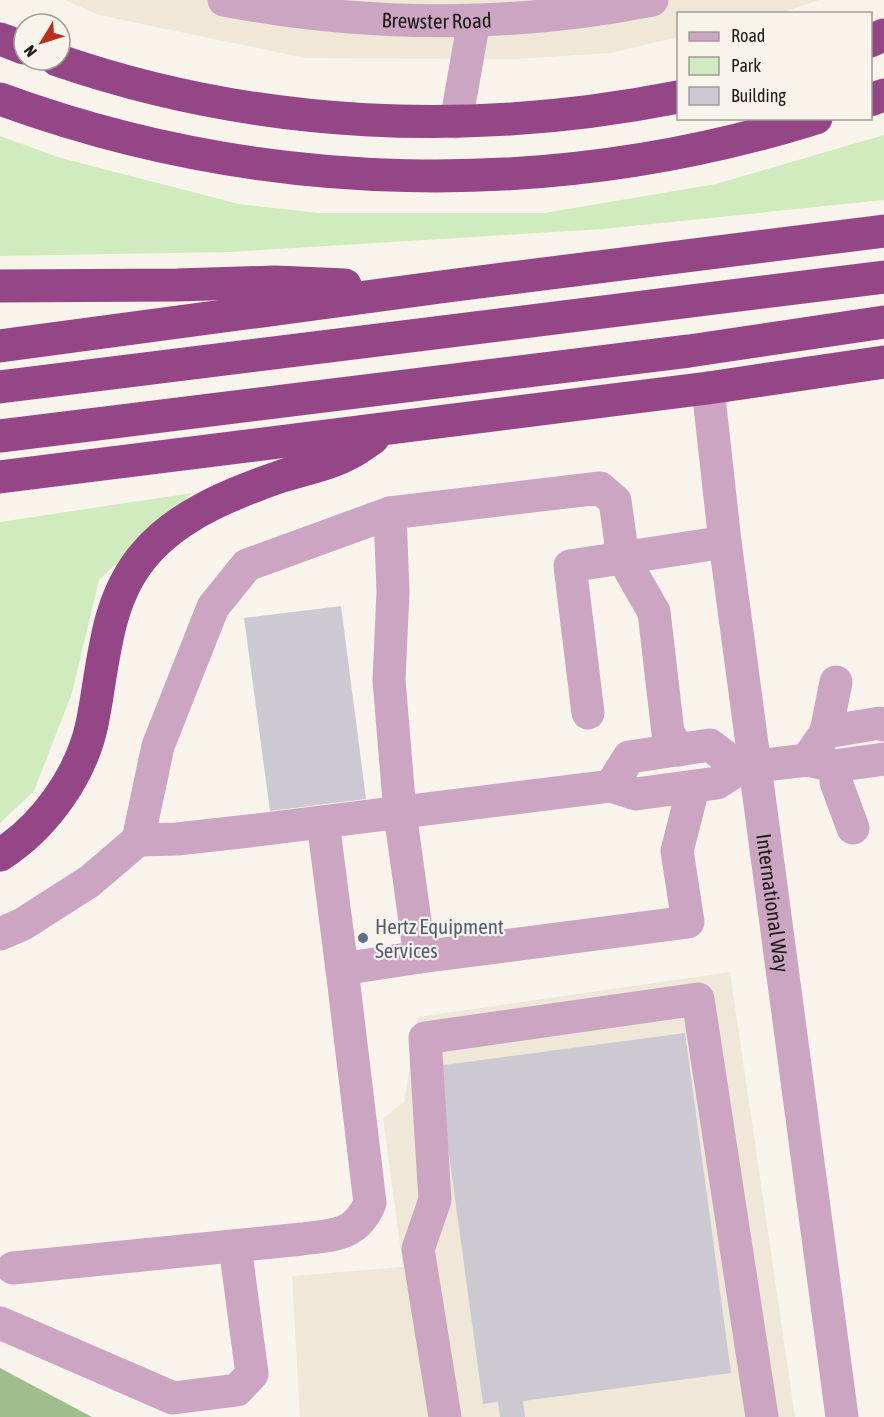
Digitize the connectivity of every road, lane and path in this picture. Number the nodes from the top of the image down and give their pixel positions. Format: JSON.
{"nodes":[{"id":1,"x":224,"y":0,"type":"edge"},
{"id":2,"x":652,"y":0,"type":"edge"},
{"id":3,"x":474,"y":21,"type":"junction"},
{"id":4,"x":72,"y":64,"type":"edge"},
{"id":5,"x":677,"y":97,"type":"edge"},
{"id":6,"x":0,"y":99,"type":"edge"},
{"id":7,"x":809,"y":120,"type":"edge"},
{"id":8,"x":456,"y":122,"type":"junction"},
{"id":9,"x":884,"y":231,"type":"edge"},
{"id":10,"x":884,"y":277,"type":"edge"},
{"id":11,"x":0,"y":286,"type":"edge"},
{"id":12,"x":448,"y":286,"type":"junction"},
{"id":13,"x":884,"y":322,"type":"edge"},
{"id":14,"x":0,"y":346,"type":"edge"},
{"id":15,"x":884,"y":362,"type":"edge"},
{"id":16,"x":98,"y":375,"type":"junction"},
{"id":17,"x":0,"y":381,"type":"edge"},
{"id":18,"x":0,"y":387,"type":"edge"},
{"id":19,"x":708,"y":388,"type":"junction"},
{"id":20,"x":384,"y":430,"type":"junction"},
{"id":21,"x":0,"y":436,"type":"edge"},
{"id":22,"x":0,"y":477,"type":"edge"},
{"id":23,"x":390,"y":513,"type":"junction"},
{"id":24,"x":725,"y":542,"type":"junction"},
{"id":25,"x":624,"y":558,"type":"junction"},
{"id":26,"x":836,"y":682,"type":"dead end"},
{"id":27,"x":588,"y":713,"type":"dead end"},
{"id":28,"x":884,"y":725,"type":"edge"},
{"id":29,"x":826,"y":732,"type":"junction"},
{"id":30,"x":884,"y":740,"type":"edge"},
{"id":31,"x":679,"y":750,"type":"junction"},
{"id":32,"x":884,"y":759,"type":"edge"},
{"id":33,"x":807,"y":760,"type":"junction"},
{"id":34,"x":748,"y":767,"type":"junction"},
{"id":35,"x":884,"y":775,"type":"edge"},
{"id":36,"x":837,"y":782,"type":"junction"},
{"id":37,"x":611,"y":786,"type":"junction"},
{"id":38,"x":690,"y":800,"type":"junction"},
{"id":39,"x":400,"y":813,"type":"junction"},
{"id":40,"x":323,"y":822,"type":"junction"},
{"id":41,"x":854,"y":828,"type":"dead end"},
{"id":42,"x":138,"y":840,"type":"junction"},
{"id":43,"x":0,"y":855,"type":"edge"},
{"id":44,"x":0,"y":934,"type":"edge"},
{"id":45,"x":420,"y":957,"type":"junction"},
{"id":46,"x":342,"y":969,"type":"junction"},
{"id":47,"x":235,"y":1246,"type":"junction"},
{"id":48,"x":13,"y":1268,"type":"dead end"},
{"id":49,"x":0,"y":1323,"type":"edge"},
{"id":50,"x":833,"y":1416,"type":"edge"},
{"id":51,"x":445,"y":1417,"type":"edge"},
{"id":52,"x":762,"y":1417,"type":"edge"}],
"edges":[{"from":1,"to":3,"type":"street","name":"Brewster Road"},
{"from":2,"to":3,"type":"street","name":"Brewster Road"},
{"from":3,"to":8,"type":"street"},
{"from":4,"to":8,"type":"highway"},
{"from":5,"to":8,"type":"highway"},
{"from":6,"to":7,"type":"highway"},
{"from":9,"to":12,"type":"highway"},
{"from":10,"to":16,"type":"highway"},
{"from":11,"to":12,"type":"highway"},
{"from":12,"to":14,"type":"highway"},
{"from":13,"to":21,"type":"highway"},
{"from":15,"to":19,"type":"highway"},
{"from":16,"to":17,"type":"highway"},
{"from":16,"to":18,"type":"highway"},
{"from":19,"to":20,"type":"highway"},
{"from":19,"to":24,"type":"street","name":"International Way"},
{"from":20,"to":22,"type":"highway"},
{"from":20,"to":43,"type":"highway"},
{"from":23,"to":25,"type":"street"},
{"from":23,"to":39,"type":"street"},
{"from":23,"to":42,"type":"street"},
{"from":24,"to":25,"type":"street"},
{"from":24,"to":34,"type":"street","name":"International Way"},
{"from":25,"to":27,"type":"street"},
{"from":25,"to":31,"type":"street"},
{"from":26,"to":29,"type":"street"},
{"from":28,"to":29,"type":"street"},
{"from":29,"to":33,"type":"street"},
{"from":30,"to":33,"type":"street"},
{"from":31,"to":34,"type":"street"},
{"from":31,"to":37,"type":"street"},
{"from":32,"to":33,"type":"street"},
{"from":33,"to":34,"type":"street"},
{"from":33,"to":36,"type":"street"},
{"from":34,"to":37,"type":"street"},
{"from":34,"to":38,"type":"street"},
{"from":34,"to":50,"type":"street","name":"International Way"},
{"from":35,"to":36,"type":"street"},
{"from":36,"to":41,"type":"street"},
{"from":37,"to":38,"type":"street"},
{"from":37,"to":39,"type":"street"},
{"from":38,"to":45,"type":"street"},
{"from":39,"to":40,"type":"street"},
{"from":39,"to":45,"type":"street"},
{"from":40,"to":42,"type":"street"},
{"from":40,"to":46,"type":"street"},
{"from":42,"to":44,"type":"street"},
{"from":45,"to":46,"type":"street"},
{"from":46,"to":47,"type":"street"},
{"from":47,"to":48,"type":"street"},
{"from":47,"to":49,"type":"street"},
{"from":51,"to":52,"type":"street"}]}
